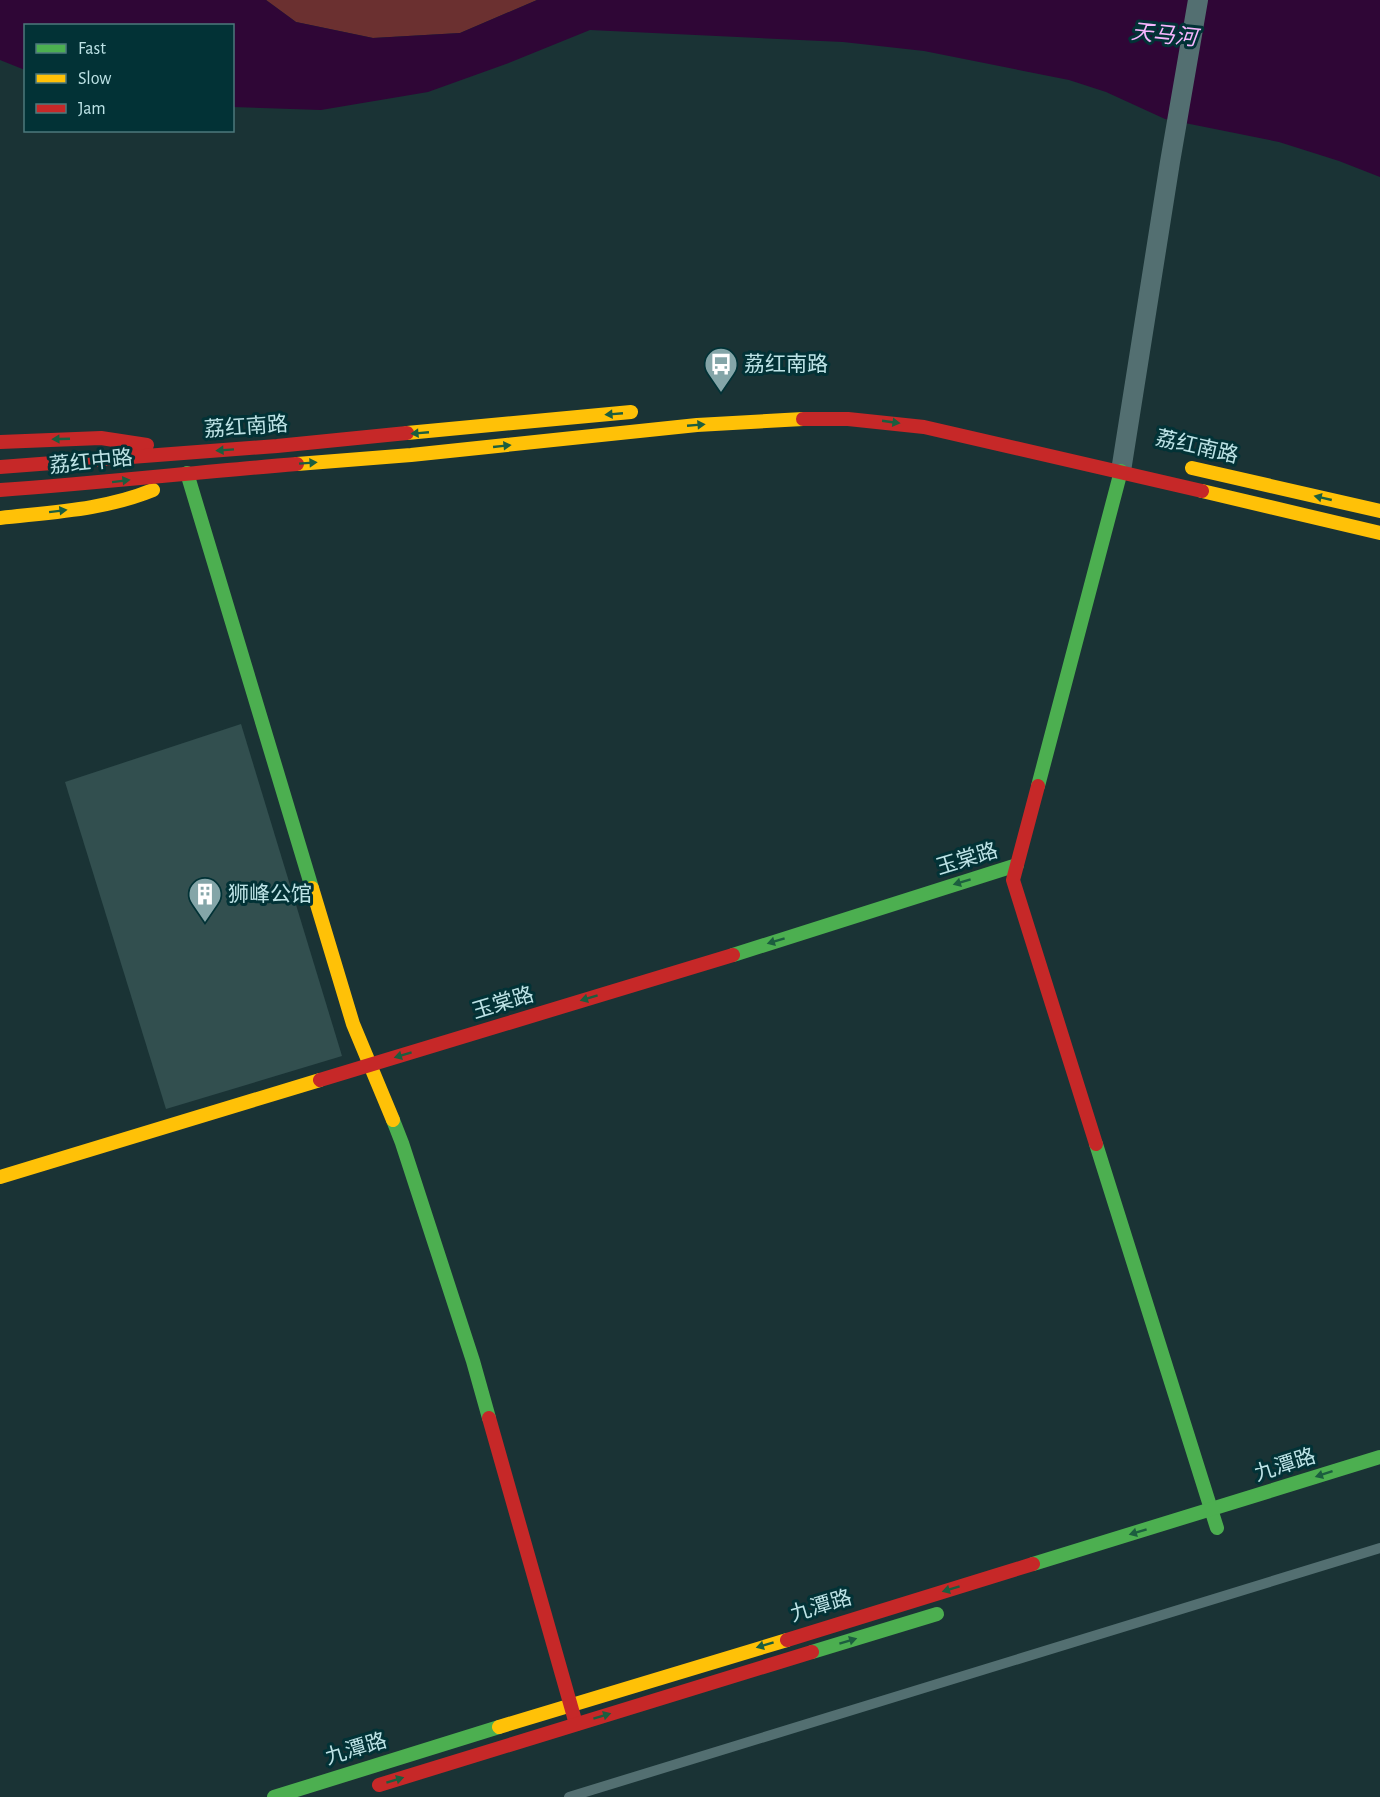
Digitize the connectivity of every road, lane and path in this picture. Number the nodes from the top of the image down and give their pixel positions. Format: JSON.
{"nodes":[{"id":1,"x":1198,"y":0,"type":"edge"},
{"id":2,"x":648,"y":411,"type":"dead end"},
{"id":3,"x":0,"y":442,"type":"edge"},
{"id":4,"x":181,"y":453,"type":"junction"},
{"id":5,"x":1123,"y":457,"type":"junction"},
{"id":6,"x":1182,"y":466,"type":"dead end"},
{"id":7,"x":0,"y":467,"type":"edge"},
{"id":8,"x":187,"y":472,"type":"junction"},
{"id":9,"x":0,"y":490,"type":"edge"},
{"id":10,"x":1380,"y":511,"type":"edge"},
{"id":11,"x":0,"y":518,"type":"edge"},
{"id":12,"x":1380,"y":533,"type":"edge"},
{"id":13,"x":1017,"y":865,"type":"junction"},
{"id":14,"x":1013,"y":880,"type":"junction"},
{"id":15,"x":706,"y":978,"type":"dead end"},
{"id":16,"x":369,"y":1066,"type":"junction"},
{"id":17,"x":0,"y":1177,"type":"edge"},
{"id":18,"x":1380,"y":1457,"type":"edge"},
{"id":19,"x":1211,"y":1510,"type":"junction"},
{"id":20,"x":1217,"y":1528,"type":"dead end"},
{"id":21,"x":1380,"y":1548,"type":"edge"},
{"id":22,"x":950,"y":1610,"type":"dead end"},
{"id":23,"x":570,"y":1704,"type":"junction"},
{"id":24,"x":576,"y":1724,"type":"junction"},
{"id":25,"x":362,"y":1790,"type":"dead end"},
{"id":26,"x":274,"y":1797,"type":"edge"},
{"id":27,"x":569,"y":1797,"type":"edge"}],
"edges":[{"from":1,"to":5,"type":"street"},
{"from":2,"to":4,"type":"street","name":"荔红南路","one_way":true},
{"from":4,"to":3,"type":"street","one_way":true},
{"from":4,"to":7,"type":"street","name":"荔红中路"},
{"from":8,"to":5,"type":"street","name":"荔红南路","one_way":true},
{"from":5,"to":12,"type":"street","name":"荔红南路"},
{"from":5,"to":13,"type":"street"},
{"from":10,"to":6,"type":"street","name":"荔红南路","one_way":true},
{"from":9,"to":8,"type":"street","name":"荔红中路","one_way":true},
{"from":11,"to":8,"type":"street","one_way":true},
{"from":8,"to":16,"type":"street"},
{"from":13,"to":14,"type":"street"},
{"from":13,"to":16,"type":"street","name":"玉棠路","one_way":true},
{"from":14,"to":15,"type":"street","name":"玉棠路"},
{"from":14,"to":19,"type":"street"},
{"from":16,"to":17,"type":"street","name":"玉棠路"},
{"from":16,"to":23,"type":"street"},
{"from":18,"to":19,"type":"street","name":"九潭路","one_way":true},
{"from":19,"to":20,"type":"street"},
{"from":19,"to":23,"type":"street","name":"九潭路","one_way":true},
{"from":21,"to":27,"type":"lane"},
{"from":24,"to":22,"type":"street","name":"九潭路","one_way":true},
{"from":23,"to":24,"type":"street"},
{"from":23,"to":26,"type":"street","name":"九潭路"},
{"from":25,"to":24,"type":"street","name":"九潭路","one_way":true}]}
